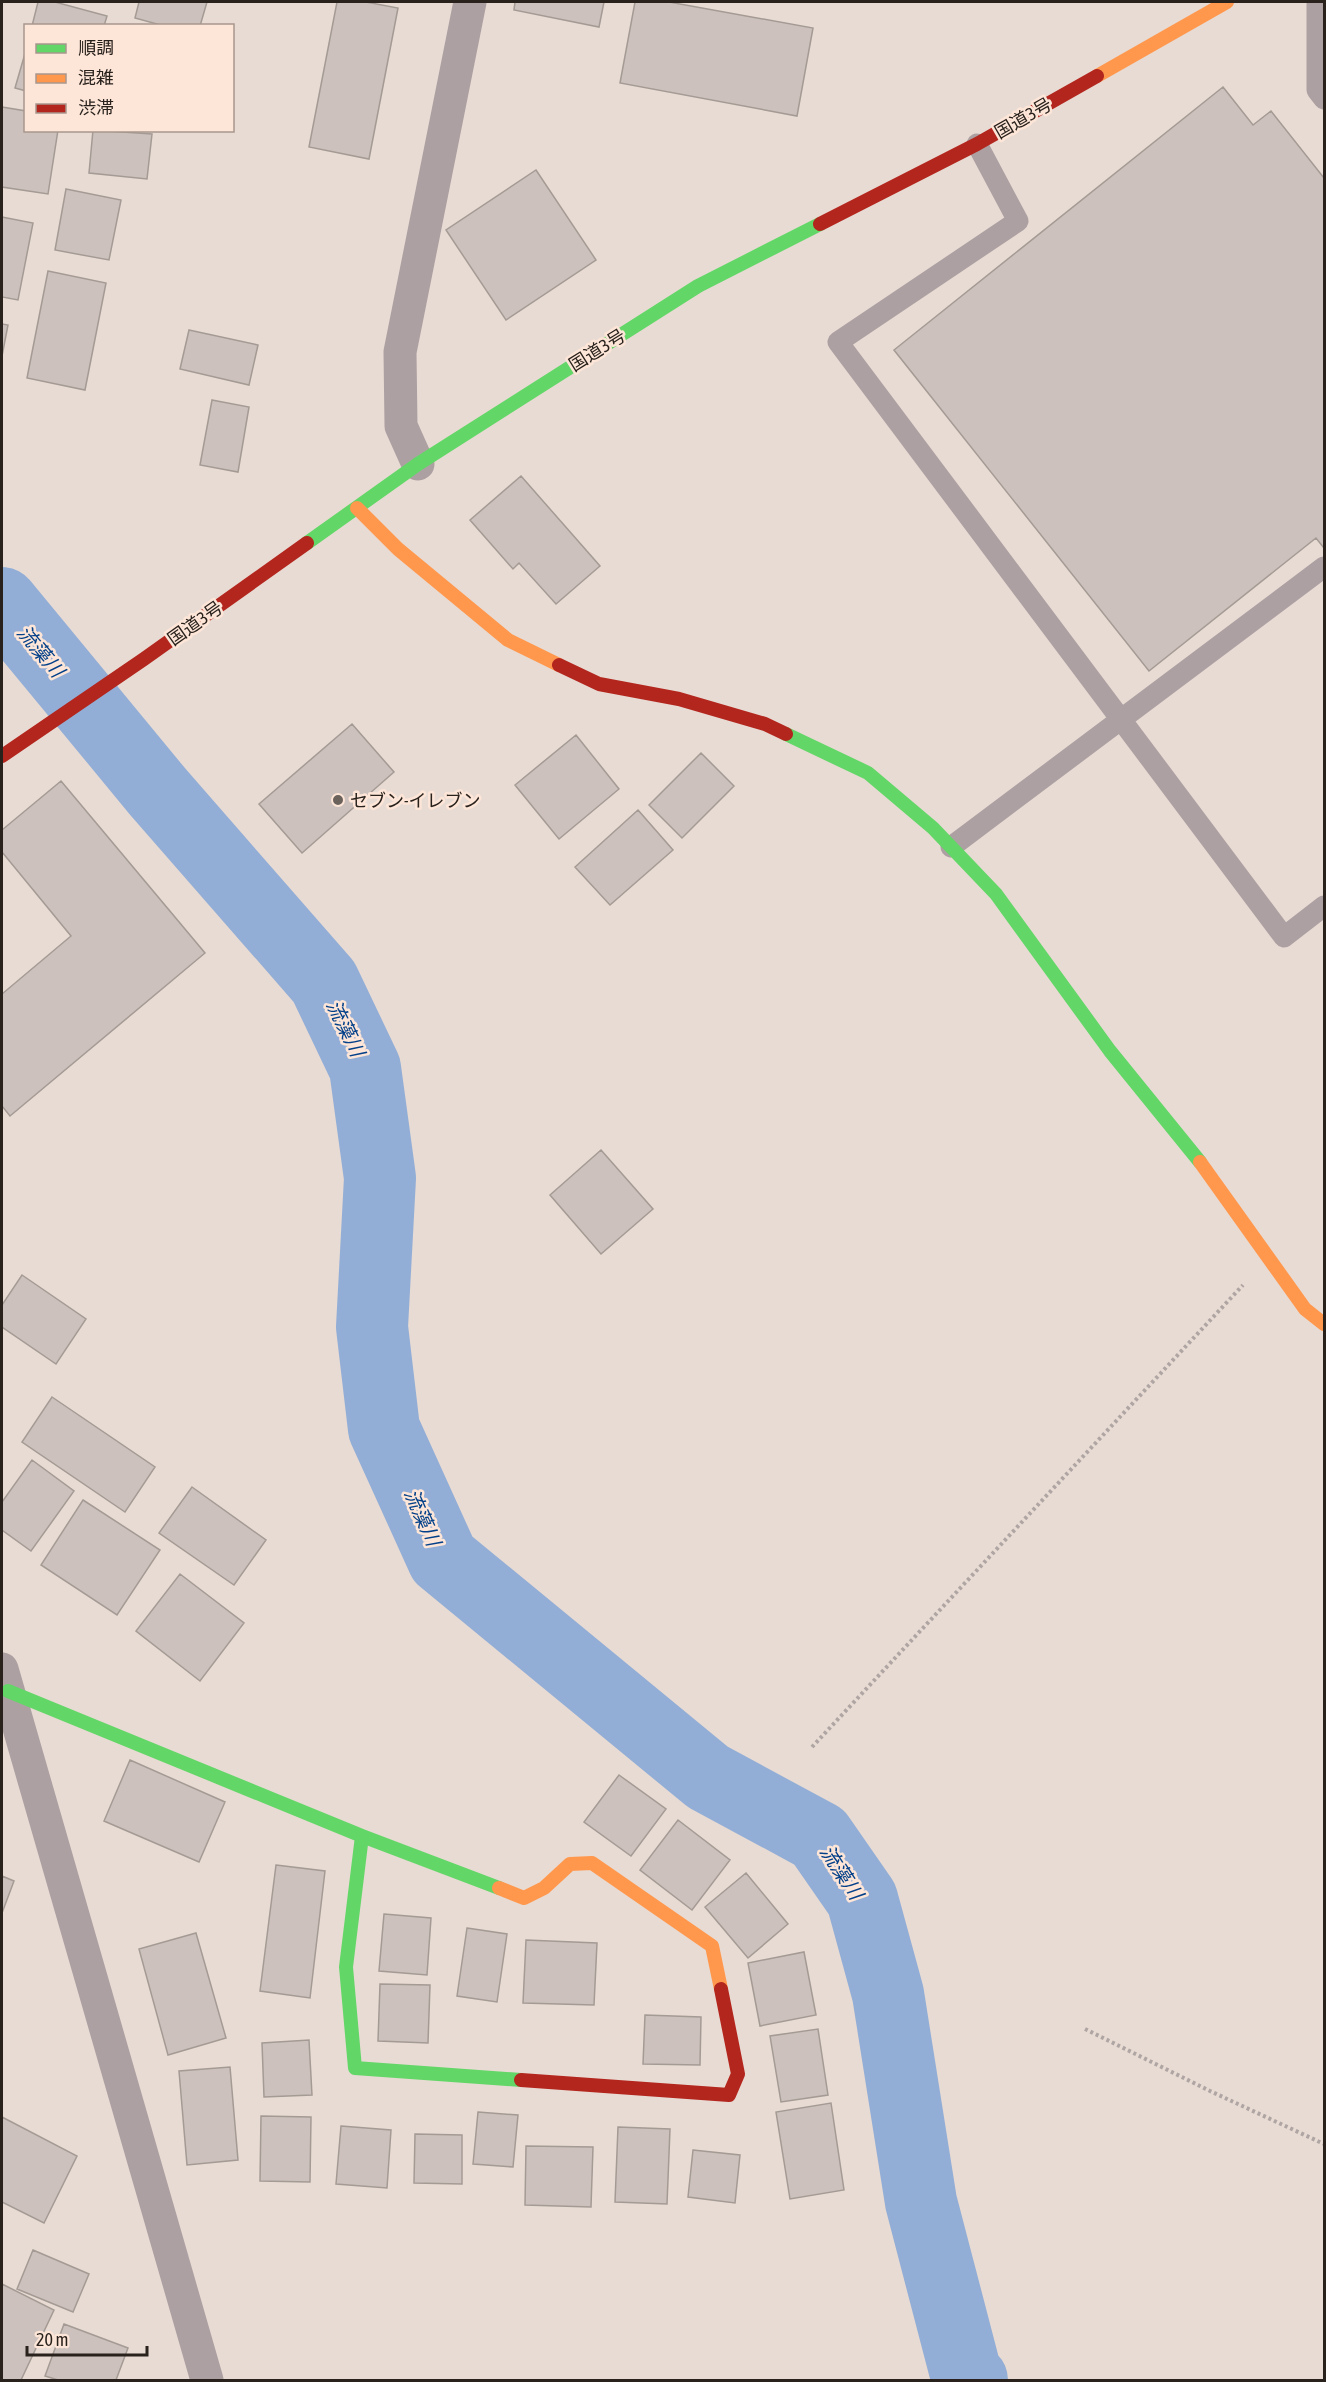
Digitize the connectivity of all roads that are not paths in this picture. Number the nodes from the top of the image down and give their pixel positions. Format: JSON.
{"nodes":[{"id":1,"x":470,"y":2,"type":"edge"},
{"id":2,"x":1227,"y":2,"type":"edge"},
{"id":3,"x":1317,"y":2,"type":"edge"},
{"id":4,"x":1324,"y":99,"type":"edge"},
{"id":5,"x":977,"y":144,"type":"junction"},
{"id":6,"x":418,"y":464,"type":"junction"},
{"id":7,"x":357,"y":508,"type":"junction"},
{"id":8,"x":1324,"y":567,"type":"edge"},
{"id":9,"x":1120,"y":719,"type":"junction"},
{"id":10,"x":2,"y":756,"type":"edge"},
{"id":11,"x":951,"y":847,"type":"junction"},
{"id":12,"x":1324,"y":906,"type":"edge"},
{"id":13,"x":1324,"y":1324,"type":"edge"},
{"id":14,"x":5,"y":1680,"type":"edge"},
{"id":15,"x":362,"y":1836,"type":"junction"},
{"id":16,"x":207,"y":2380,"type":"edge"}],
"edges":[{"from":1,"to":6,"type":"street"},
{"from":2,"to":5,"type":"main road","name":"国道3号"},
{"from":3,"to":4,"type":"lane"},
{"from":5,"to":6,"type":"main road","name":"国道3号"},
{"from":5,"to":9,"type":"lane"},
{"from":6,"to":7,"type":"main road","name":"国道3号"},
{"from":7,"to":10,"type":"main road","name":"国道3号"},
{"from":7,"to":11,"type":"main road"},
{"from":8,"to":9,"type":"lane"},
{"from":9,"to":11,"type":"lane"},
{"from":9,"to":12,"type":"lane"},
{"from":11,"to":13,"type":"main road"},
{"from":14,"to":15,"type":"main road"},
{"from":14,"to":16,"type":"street"},
{"from":15,"to":15,"type":"main road"}]}
